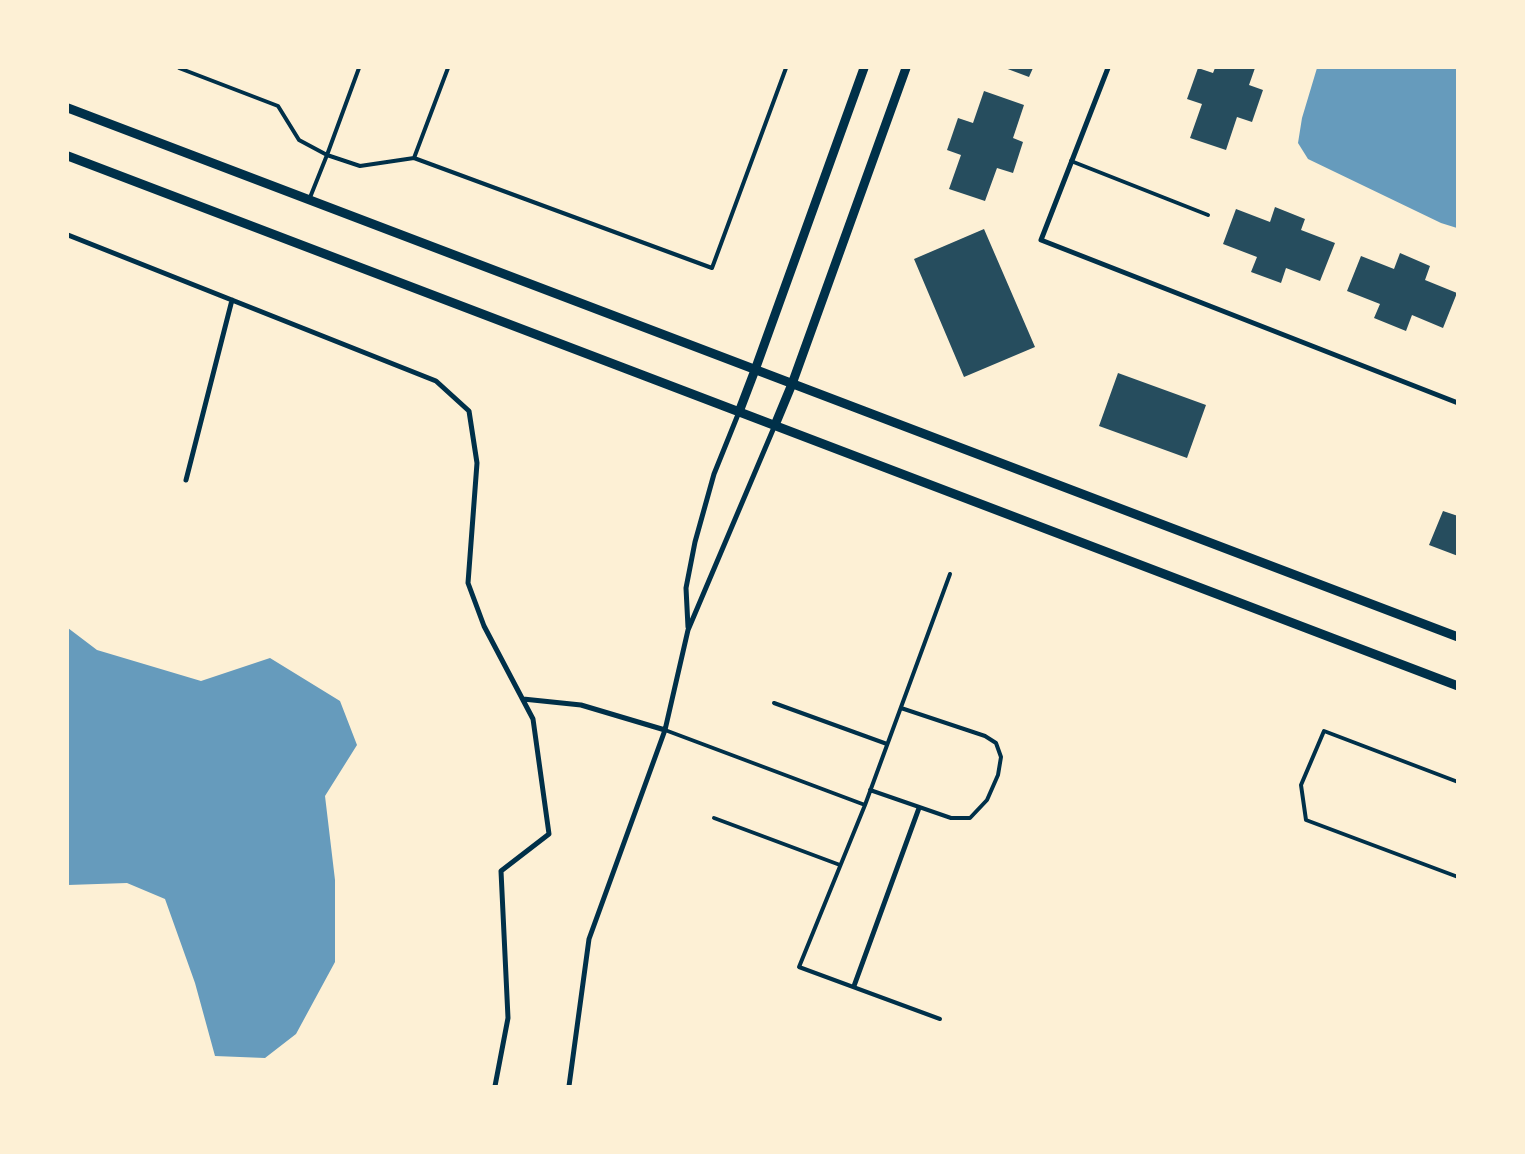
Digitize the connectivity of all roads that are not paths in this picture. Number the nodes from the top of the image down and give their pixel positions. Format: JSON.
{"nodes":[{"id":1,"x":179,"y":68,"type":"edge"},
{"id":2,"x":359,"y":68,"type":"edge"},
{"id":3,"x":448,"y":68,"type":"edge"},
{"id":4,"x":786,"y":68,"type":"edge"},
{"id":5,"x":864,"y":68,"type":"edge"},
{"id":6,"x":906,"y":68,"type":"edge"},
{"id":7,"x":1108,"y":68,"type":"edge"},
{"id":8,"x":68,"y":108,"type":"edge"},
{"id":9,"x":327,"y":154,"type":"junction"},
{"id":10,"x":68,"y":156,"type":"edge"},
{"id":11,"x":414,"y":158,"type":"junction"},
{"id":12,"x":1071,"y":161,"type":"junction"},
{"id":13,"x":309,"y":200,"type":"junction"},
{"id":14,"x":1208,"y":214,"type":"dead end"},
{"id":15,"x":68,"y":235,"type":"edge"},
{"id":16,"x":232,"y":300,"type":"junction"},
{"id":17,"x":755,"y":370,"type":"junction"},
{"id":18,"x":792,"y":384,"type":"junction"},
{"id":19,"x":1458,"y":403,"type":"edge"},
{"id":20,"x":738,"y":412,"type":"junction"},
{"id":21,"x":775,"y":425,"type":"junction"},
{"id":22,"x":186,"y":480,"type":"dead end"},
{"id":23,"x":950,"y":574,"type":"dead end"},
{"id":24,"x":688,"y":630,"type":"junction"},
{"id":25,"x":1458,"y":637,"type":"edge"},
{"id":26,"x":1458,"y":686,"type":"edge"},
{"id":27,"x":523,"y":699,"type":"junction"},
{"id":28,"x":774,"y":703,"type":"dead end"},
{"id":29,"x":901,"y":708,"type":"junction"},
{"id":30,"x":665,"y":730,"type":"junction"},
{"id":31,"x":887,"y":744,"type":"junction"},
{"id":32,"x":1458,"y":782,"type":"edge"},
{"id":33,"x":870,"y":790,"type":"junction"},
{"id":34,"x":865,"y":805,"type":"junction"},
{"id":35,"x":919,"y":808,"type":"junction"},
{"id":36,"x":714,"y":818,"type":"dead end"},
{"id":37,"x":840,"y":865,"type":"junction"},
{"id":38,"x":1458,"y":878,"type":"edge"},
{"id":39,"x":854,"y":986,"type":"junction"},
{"id":40,"x":940,"y":1019,"type":"dead end"},
{"id":41,"x":495,"y":1086,"type":"edge"},
{"id":42,"x":569,"y":1086,"type":"edge"}],
"edges":[{"from":1,"to":9,"type":"lane"},
{"from":2,"to":9,"type":"lane"},
{"from":3,"to":11,"type":"lane"},
{"from":4,"to":11,"type":"lane"},
{"from":5,"to":17,"type":"street"},
{"from":6,"to":18,"type":"street"},
{"from":7,"to":12,"type":"street"},
{"from":8,"to":13,"type":"street"},
{"from":9,"to":11,"type":"lane"},
{"from":9,"to":13,"type":"lane"},
{"from":10,"to":20,"type":"street"},
{"from":12,"to":14,"type":"lane"},
{"from":12,"to":19,"type":"street"},
{"from":13,"to":17,"type":"street"},
{"from":15,"to":16,"type":"street"},
{"from":16,"to":22,"type":"street"},
{"from":16,"to":27,"type":"street"},
{"from":17,"to":18,"type":"street"},
{"from":17,"to":20,"type":"street"},
{"from":18,"to":21,"type":"street"},
{"from":18,"to":25,"type":"street"},
{"from":20,"to":21,"type":"street"},
{"from":20,"to":24,"type":"street"},
{"from":21,"to":24,"type":"street"},
{"from":21,"to":26,"type":"street"},
{"from":23,"to":29,"type":"lane"},
{"from":24,"to":30,"type":"street"},
{"from":27,"to":30,"type":"street"},
{"from":27,"to":41,"type":"street"},
{"from":28,"to":31,"type":"lane"},
{"from":29,"to":31,"type":"lane"},
{"from":29,"to":35,"type":"lane"},
{"from":30,"to":34,"type":"lane"},
{"from":30,"to":42,"type":"street"},
{"from":31,"to":33,"type":"lane"},
{"from":32,"to":38,"type":"lane"},
{"from":33,"to":34,"type":"lane"},
{"from":33,"to":35,"type":"lane"},
{"from":34,"to":37,"type":"lane"},
{"from":35,"to":39,"type":"street"},
{"from":36,"to":37,"type":"lane"},
{"from":37,"to":39,"type":"lane"},
{"from":39,"to":40,"type":"lane"}]}
